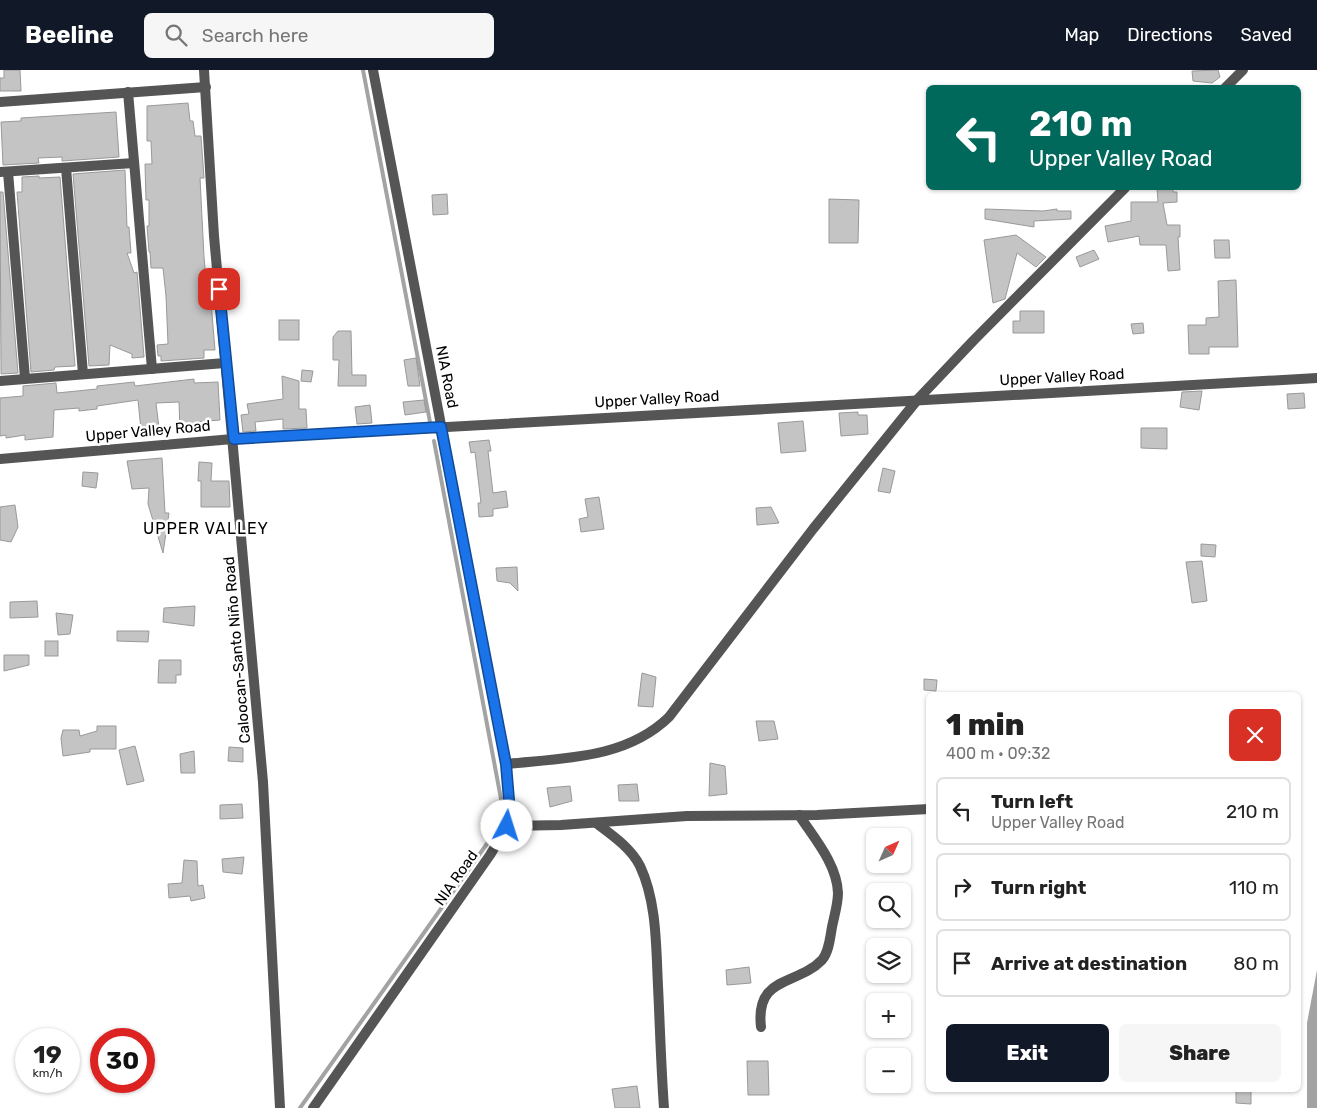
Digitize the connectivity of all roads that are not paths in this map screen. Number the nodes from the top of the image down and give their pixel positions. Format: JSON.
{"nodes":[{"id":1,"x":204,"y":70,"type":"edge"},
{"id":2,"x":373,"y":70,"type":"edge"},
{"id":3,"x":1243,"y":70,"type":"edge"},
{"id":4,"x":1228,"y":85,"type":"edge"},
{"id":5,"x":206,"y":87,"type":"junction"},
{"id":6,"x":128,"y":92,"type":"junction"},
{"id":7,"x":0,"y":102,"type":"edge"},
{"id":8,"x":134,"y":163,"type":"junction"},
{"id":9,"x":66,"y":168,"type":"junction"},
{"id":10,"x":4,"y":172,"type":"edge"},
{"id":11,"x":1123,"y":190,"type":"edge"},
{"id":12,"x":225,"y":363,"type":"junction"},
{"id":13,"x":152,"y":369,"type":"junction"},
{"id":14,"x":83,"y":374,"type":"junction"},
{"id":15,"x":25,"y":378,"type":"junction"},
{"id":16,"x":1317,"y":378,"type":"edge"},
{"id":17,"x":0,"y":380,"type":"edge"},
{"id":18,"x":918,"y":400,"type":"junction"},
{"id":19,"x":441,"y":427,"type":"junction"},
{"id":20,"x":234,"y":439,"type":"junction"},
{"id":21,"x":0,"y":459,"type":"edge"},
{"id":22,"x":506,"y":764,"type":"junction"},
{"id":23,"x":926,"y":809,"type":"edge"},
{"id":24,"x":799,"y":815,"type":"junction"},
{"id":25,"x":596,"y":824,"type":"junction"},
{"id":26,"x":507,"y":826,"type":"junction"},
{"id":27,"x":761,"y":1027,"type":"dead end"},
{"id":28,"x":280,"y":1108,"type":"edge"},
{"id":29,"x":313,"y":1108,"type":"edge"},
{"id":30,"x":664,"y":1108,"type":"edge"}],
"edges":[{"from":1,"to":5,"type":"street","name":"Caloocan-Santo Niño Road"},
{"from":2,"to":19,"type":"street","name":"NIA Road"},
{"from":3,"to":4,"type":"street"},
{"from":5,"to":6,"type":"street"},
{"from":5,"to":12,"type":"street","name":"Caloocan-Santo Niño Road"},
{"from":6,"to":7,"type":"street"},
{"from":6,"to":8,"type":"street"},
{"from":8,"to":9,"type":"street"},
{"from":8,"to":13,"type":"street"},
{"from":9,"to":10,"type":"street"},
{"from":9,"to":14,"type":"street"},
{"from":10,"to":15,"type":"street"},
{"from":11,"to":18,"type":"street"},
{"from":12,"to":13,"type":"street"},
{"from":12,"to":20,"type":"street","name":"Caloocan-Santo Niño Road"},
{"from":13,"to":14,"type":"street"},
{"from":14,"to":15,"type":"street"},
{"from":15,"to":17,"type":"street"},
{"from":16,"to":18,"type":"street","name":"Upper Valley Road"},
{"from":18,"to":19,"type":"street","name":"Upper Valley Road"},
{"from":18,"to":22,"type":"street"},
{"from":19,"to":20,"type":"street","name":"Upper Valley Road"},
{"from":19,"to":22,"type":"street","name":"NIA Road"},
{"from":20,"to":21,"type":"street","name":"Upper Valley Road"},
{"from":20,"to":28,"type":"street","name":"Caloocan-Santo Niño Road"},
{"from":22,"to":26,"type":"street","name":"NIA Road"},
{"from":23,"to":24,"type":"street"},
{"from":24,"to":25,"type":"street"},
{"from":24,"to":27,"type":"street"},
{"from":25,"to":26,"type":"street"},
{"from":25,"to":30,"type":"street"},
{"from":26,"to":29,"type":"street","name":"NIA Road"}]}
